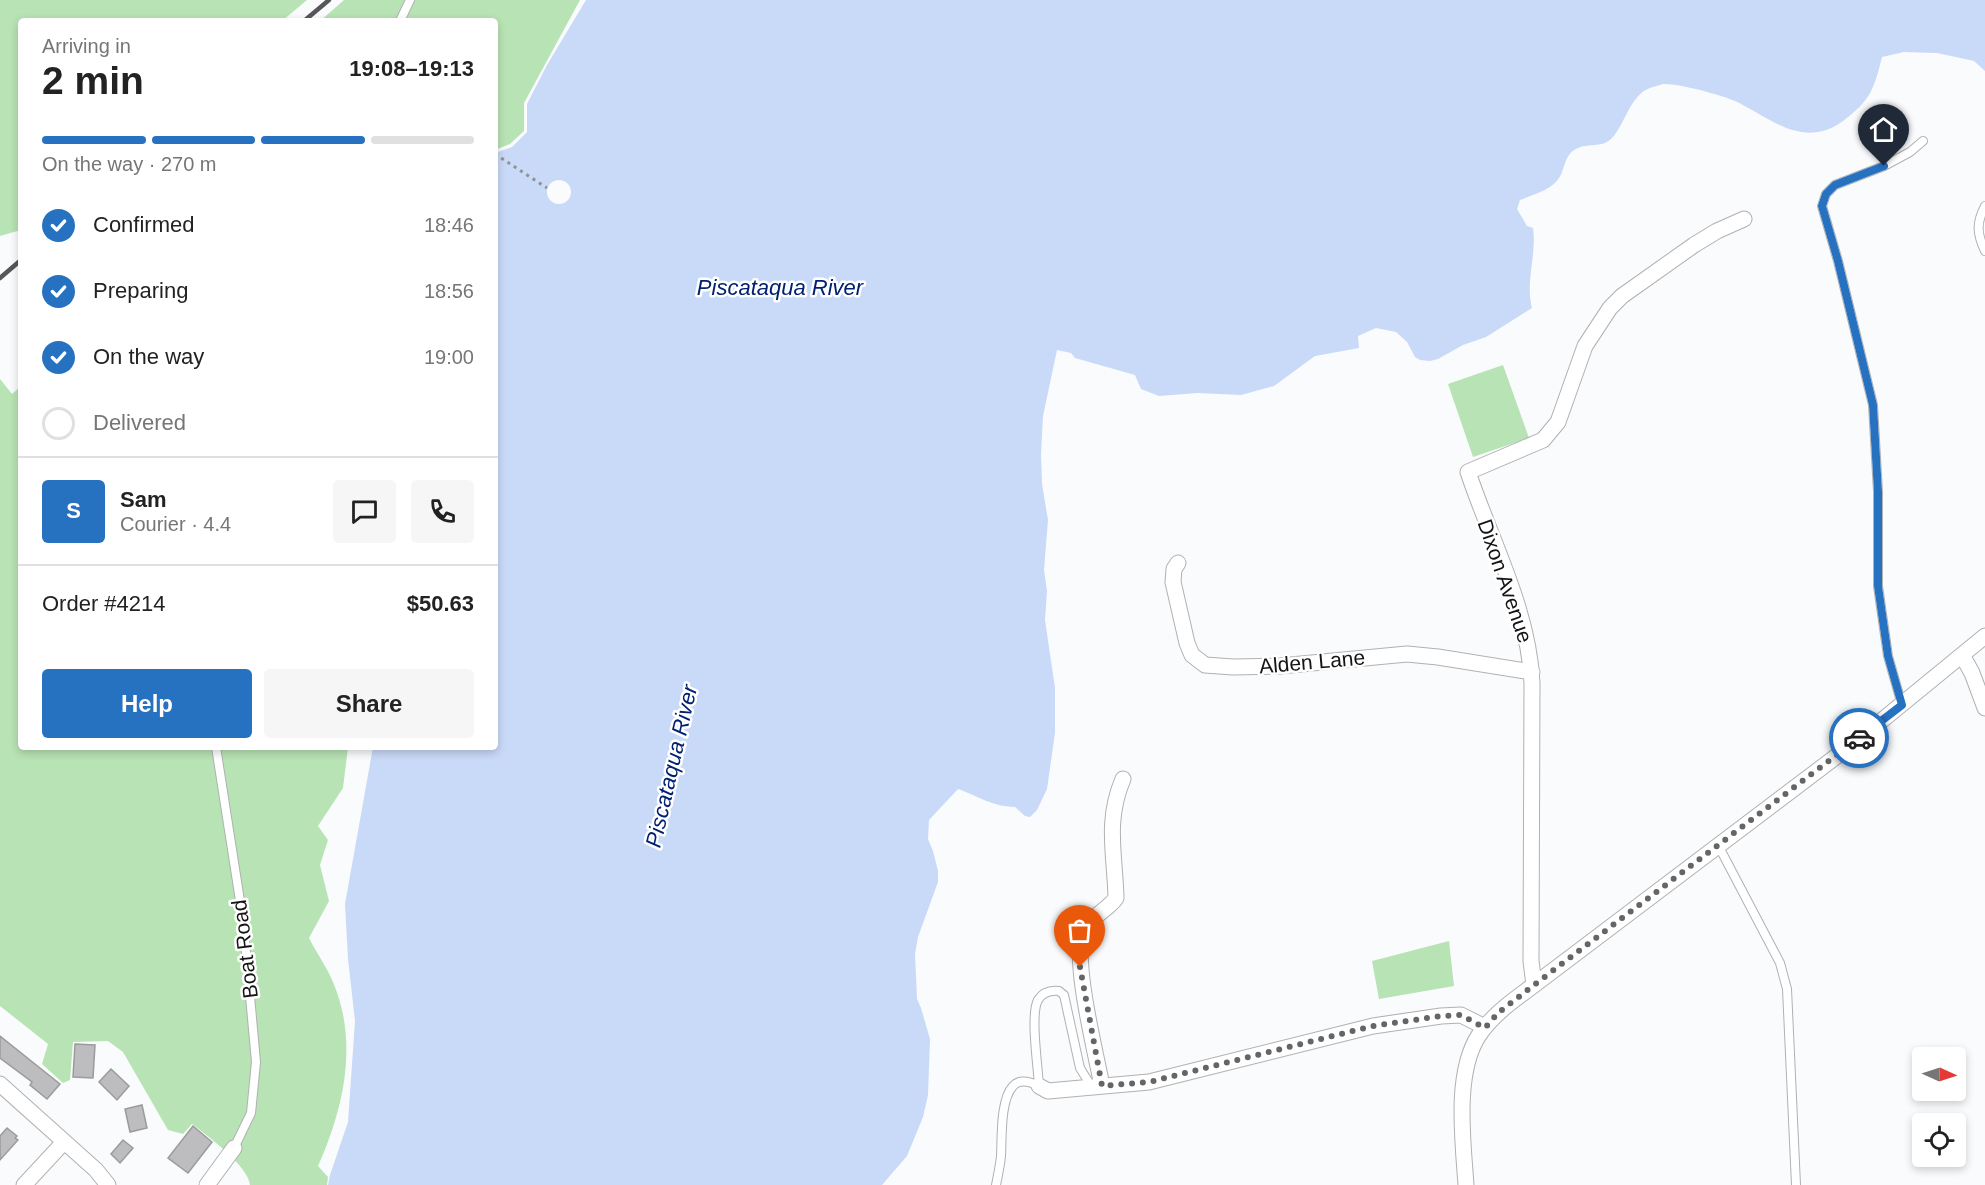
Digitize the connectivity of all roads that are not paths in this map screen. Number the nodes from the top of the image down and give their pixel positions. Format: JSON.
{"nodes":[{"id":1,"x":410,"y":0,"type":"edge"},
{"id":2,"x":401,"y":18,"type":"edge"},
{"id":3,"x":1923,"y":141,"type":"dead end"},
{"id":4,"x":1985,"y":206,"type":"edge"},
{"id":5,"x":1744,"y":219,"type":"dead end"},
{"id":6,"x":1985,"y":251,"type":"edge"},
{"id":7,"x":1178,"y":562,"type":"dead end"},
{"id":8,"x":1985,"y":636,"type":"edge"},
{"id":9,"x":1962,"y":655,"type":"junction"},
{"id":10,"x":1532,"y":672,"type":"junction"},
{"id":11,"x":1902,"y":705,"type":"junction"},
{"id":12,"x":1985,"y":708,"type":"edge"},
{"id":13,"x":216,"y":750,"type":"edge"},
{"id":14,"x":1124,"y":779,"type":"dead end"},
{"id":15,"x":1718,"y":844,"type":"junction"},
{"id":16,"x":1534,"y":985,"type":"junction"},
{"id":17,"x":1485,"y":1028,"type":"junction"},
{"id":18,"x":0,"y":1084,"type":"edge"},
{"id":19,"x":1040,"y":1086,"type":"junction"},
{"id":20,"x":1097,"y":1086,"type":"junction"},
{"id":21,"x":64,"y":1142,"type":"junction"},
{"id":22,"x":234,"y":1148,"type":"joint"},
{"id":23,"x":24,"y":1185,"type":"edge"},
{"id":24,"x":108,"y":1185,"type":"edge"},
{"id":25,"x":207,"y":1185,"type":"edge"},
{"id":26,"x":996,"y":1185,"type":"edge"},
{"id":27,"x":1466,"y":1185,"type":"edge"},
{"id":28,"x":1796,"y":1185,"type":"edge"}],
"edges":[{"from":1,"to":2,"type":"lane"},
{"from":3,"to":11,"type":"lane"},
{"from":4,"to":6,"type":"lane"},
{"from":5,"to":10,"type":"street","name":"Dixon Avenue"},
{"from":7,"to":10,"type":"street","name":"Alden Lane"},
{"from":8,"to":9,"type":"street"},
{"from":9,"to":11,"type":"street"},
{"from":9,"to":12,"type":"street"},
{"from":10,"to":16,"type":"street","name":"Dixon Avenue"},
{"from":11,"to":15,"type":"street"},
{"from":13,"to":22,"type":"lane","name":"Boat Road"},
{"from":14,"to":20,"type":"street"},
{"from":15,"to":16,"type":"street"},
{"from":15,"to":28,"type":"lane"},
{"from":16,"to":17,"type":"street"},
{"from":17,"to":20,"type":"street"},
{"from":17,"to":27,"type":"street"},
{"from":18,"to":21,"type":"street"},
{"from":19,"to":20,"type":"street"},
{"from":19,"to":20,"type":"lane"},
{"from":19,"to":26,"type":"lane"},
{"from":21,"to":23,"type":"street"},
{"from":21,"to":24,"type":"street"},
{"from":22,"to":25,"type":"street"}]}
